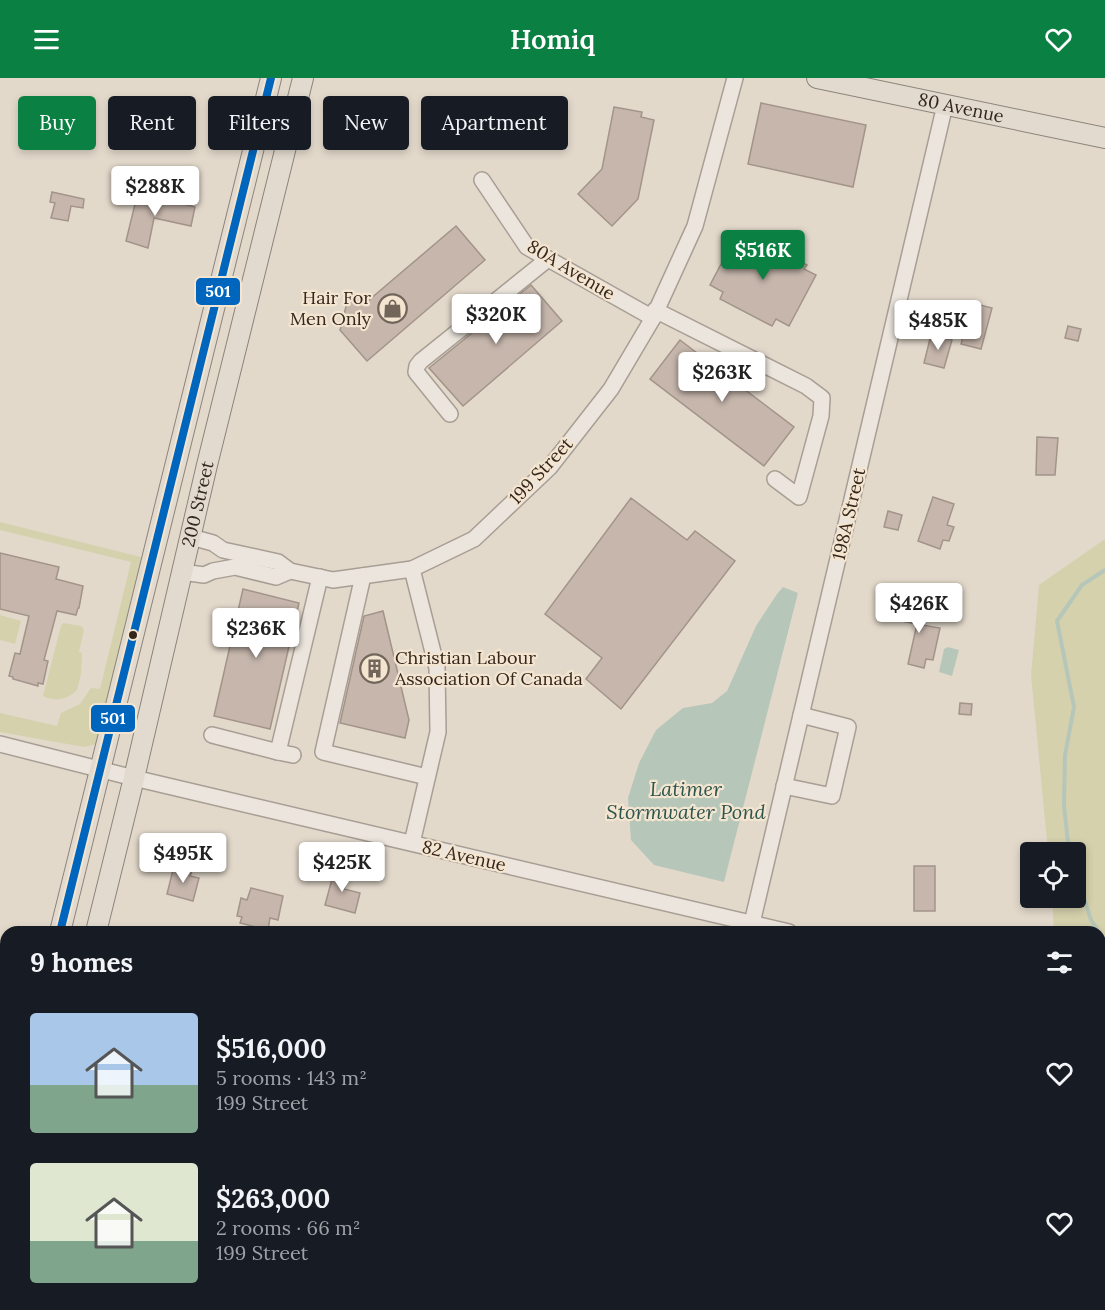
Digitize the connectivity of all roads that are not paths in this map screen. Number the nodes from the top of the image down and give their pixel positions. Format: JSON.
{"nodes":[{"id":1,"x":271,"y":78,"type":"edge"},
{"id":2,"x":303,"y":78,"type":"edge"},
{"id":3,"x":735,"y":78,"type":"edge"},
{"id":4,"x":817,"y":78,"type":"edge"},
{"id":5,"x":945,"y":105,"type":"junction"},
{"id":6,"x":1105,"y":138,"type":"edge"},
{"id":7,"x":482,"y":180,"type":"dead end"},
{"id":8,"x":548,"y":259,"type":"junction"},
{"id":9,"x":654,"y":314,"type":"junction"},
{"id":10,"x":450,"y":414,"type":"dead end"},
{"id":11,"x":775,"y":479,"type":"dead end"},
{"id":12,"x":191,"y":537,"type":"junction"},
{"id":13,"x":412,"y":569,"type":"junction"},
{"id":14,"x":290,"y":571,"type":"junction"},
{"id":15,"x":182,"y":572,"type":"junction"},
{"id":16,"x":363,"y":576,"type":"junction"},
{"id":17,"x":320,"y":577,"type":"junction"},
{"id":18,"x":801,"y":715,"type":"junction"},
{"id":19,"x":212,"y":735,"type":"dead end"},
{"id":20,"x":0,"y":744,"type":"edge"},
{"id":21,"x":100,"y":770,"type":"junction"},
{"id":22,"x":427,"y":777,"type":"junction"},
{"id":23,"x":134,"y":778,"type":"junction"},
{"id":24,"x":784,"y":786,"type":"junction"},
{"id":25,"x":412,"y":843,"type":"junction"},
{"id":26,"x":752,"y":923,"type":"junction"},
{"id":27,"x":61,"y":926,"type":"edge"},
{"id":28,"x":97,"y":926,"type":"edge"},
{"id":29,"x":764,"y":926,"type":"edge"}],
"edges":[{"from":1,"to":21,"type":"main road","name":"200 Street"},
{"from":2,"to":12,"type":"main road","name":"200 Street"},
{"from":3,"to":9,"type":"street","name":"199 Street"},
{"from":4,"to":5,"type":"main road","name":"80 Avenue"},
{"from":5,"to":6,"type":"main road","name":"80 Avenue"},
{"from":5,"to":18,"type":"street","name":"198A Street"},
{"from":7,"to":8,"type":"street","name":"80A Avenue"},
{"from":8,"to":9,"type":"street","name":"80A Avenue"},
{"from":8,"to":10,"type":"street"},
{"from":9,"to":11,"type":"street","name":"80A Avenue"},
{"from":9,"to":13,"type":"street","name":"199 Street"},
{"from":12,"to":14,"type":"street"},
{"from":12,"to":15,"type":"main road","name":"200 Street"},
{"from":13,"to":16,"type":"street","name":"199 Street"},
{"from":13,"to":22,"type":"street"},
{"from":14,"to":15,"type":"street"},
{"from":14,"to":17,"type":"street","name":"199 Street"},
{"from":15,"to":23,"type":"main road","name":"200 Street"},
{"from":16,"to":17,"type":"street","name":"199 Street"},
{"from":16,"to":22,"type":"street"},
{"from":17,"to":19,"type":"street"},
{"from":18,"to":24,"type":"street","name":"198A Street"},
{"from":18,"to":24,"type":"street"},
{"from":20,"to":21,"type":"street","name":"82 Avenue"},
{"from":21,"to":23,"type":"street","name":"82 Avenue"},
{"from":21,"to":27,"type":"main road","name":"200 Street"},
{"from":22,"to":25,"type":"street"},
{"from":23,"to":25,"type":"street","name":"82 Avenue"},
{"from":23,"to":28,"type":"main road","name":"200 Street"},
{"from":24,"to":26,"type":"street","name":"198A Street"},
{"from":25,"to":26,"type":"street","name":"82 Avenue"},
{"from":26,"to":29,"type":"street","name":"82 Avenue"}]}
